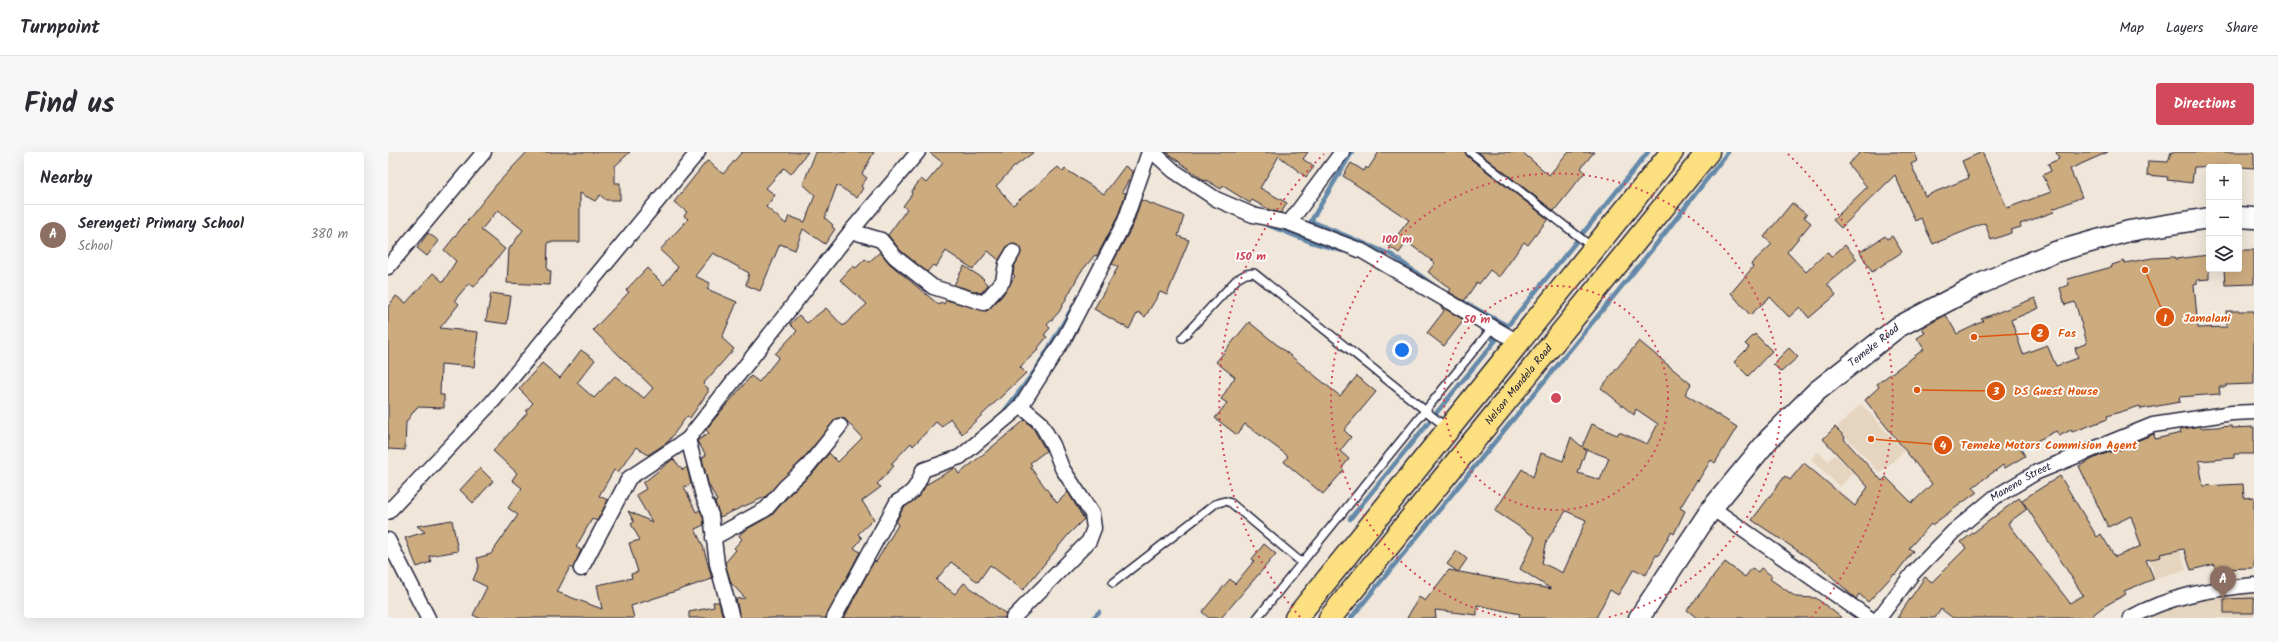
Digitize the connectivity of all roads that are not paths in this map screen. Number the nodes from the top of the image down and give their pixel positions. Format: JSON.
{"nodes":[{"id":1,"x":484,"y":152,"type":"edge"},
{"id":2,"x":698,"y":152,"type":"edge"},
{"id":3,"x":918,"y":152,"type":"edge"},
{"id":4,"x":1149,"y":152,"type":"edge"},
{"id":5,"x":1153,"y":152,"type":"edge"},
{"id":6,"x":1342,"y":152,"type":"edge"},
{"id":7,"x":1470,"y":152,"type":"edge"},
{"id":8,"x":1672,"y":152,"type":"edge"},
{"id":9,"x":1708,"y":152,"type":"edge"},
{"id":10,"x":2206,"y":218,"type":"edge"},
{"id":11,"x":1289,"y":224,"type":"junction"},
{"id":12,"x":851,"y":231,"type":"junction"},
{"id":13,"x":1594,"y":249,"type":"junction"},
{"id":14,"x":1013,"y":252,"type":"dead end"},
{"id":15,"x":388,"y":267,"type":"edge"},
{"id":16,"x":1493,"y":327,"type":"junction"},
{"id":17,"x":1182,"y":338,"type":"dead end"},
{"id":18,"x":1518,"y":342,"type":"junction"},
{"id":19,"x":1022,"y":406,"type":"junction"},
{"id":20,"x":1426,"y":410,"type":"junction"},
{"id":21,"x":2254,"y":412,"type":"edge"},
{"id":22,"x":840,"y":426,"type":"dead end"},
{"id":23,"x":1448,"y":429,"type":"junction"},
{"id":24,"x":688,"y":439,"type":"junction"},
{"id":25,"x":1712,"y":508,"type":"junction"},
{"id":26,"x":388,"y":512,"type":"edge"},
{"id":27,"x":713,"y":538,"type":"junction"},
{"id":28,"x":388,"y":540,"type":"edge"},
{"id":29,"x":1302,"y":563,"type":"junction"},
{"id":30,"x":581,"y":569,"type":"dead end"},
{"id":31,"x":1113,"y":583,"type":"dead end"},
{"id":32,"x":2254,"y":584,"type":"edge"},
{"id":33,"x":428,"y":618,"type":"edge"},
{"id":34,"x":732,"y":618,"type":"edge"},
{"id":35,"x":834,"y":618,"type":"edge"},
{"id":36,"x":1013,"y":618,"type":"edge"},
{"id":37,"x":1257,"y":618,"type":"edge"},
{"id":38,"x":1296,"y":618,"type":"edge"},
{"id":39,"x":1330,"y":618,"type":"edge"},
{"id":40,"x":1639,"y":618,"type":"edge"},
{"id":41,"x":1869,"y":618,"type":"edge"},
{"id":42,"x":1879,"y":618,"type":"edge"},
{"id":43,"x":2130,"y":618,"type":"edge"}],
"edges":[{"from":1,"to":15,"type":"street"},
{"from":2,"to":26,"type":"street"},
{"from":3,"to":12,"type":"street"},
{"from":4,"to":19,"type":"street"},
{"from":5,"to":11,"type":"street"},
{"from":6,"to":11,"type":"street"},
{"from":7,"to":13,"type":"lane"},
{"from":8,"to":13,"type":"main road"},
{"from":9,"to":39,"type":"main road","name":"Nelson Mandela Road"},
{"from":10,"to":25,"type":"street","name":"Temeke Road"},
{"from":11,"to":16,"type":"street"},
{"from":12,"to":14,"type":"street"},
{"from":12,"to":24,"type":"street"},
{"from":13,"to":18,"type":"main road"},
{"from":16,"to":18,"type":"street"},
{"from":16,"to":20,"type":"lane"},
{"from":17,"to":20,"type":"lane"},
{"from":18,"to":23,"type":"main road"},
{"from":19,"to":35,"type":"street"},
{"from":19,"to":36,"type":"street"},
{"from":20,"to":23,"type":"lane"},
{"from":20,"to":29,"type":"lane"},
{"from":21,"to":42,"type":"street","name":"Maneno Street"},
{"from":22,"to":27,"type":"street"},
{"from":23,"to":38,"type":"main road"},
{"from":24,"to":27,"type":"street"},
{"from":24,"to":30,"type":"street"},
{"from":25,"to":40,"type":"street","name":"Temeke Road"},
{"from":25,"to":41,"type":"street"},
{"from":27,"to":34,"type":"street"},
{"from":28,"to":33,"type":"street"},
{"from":29,"to":31,"type":"lane"},
{"from":29,"to":37,"type":"lane"},
{"from":32,"to":43,"type":"street"}]}
